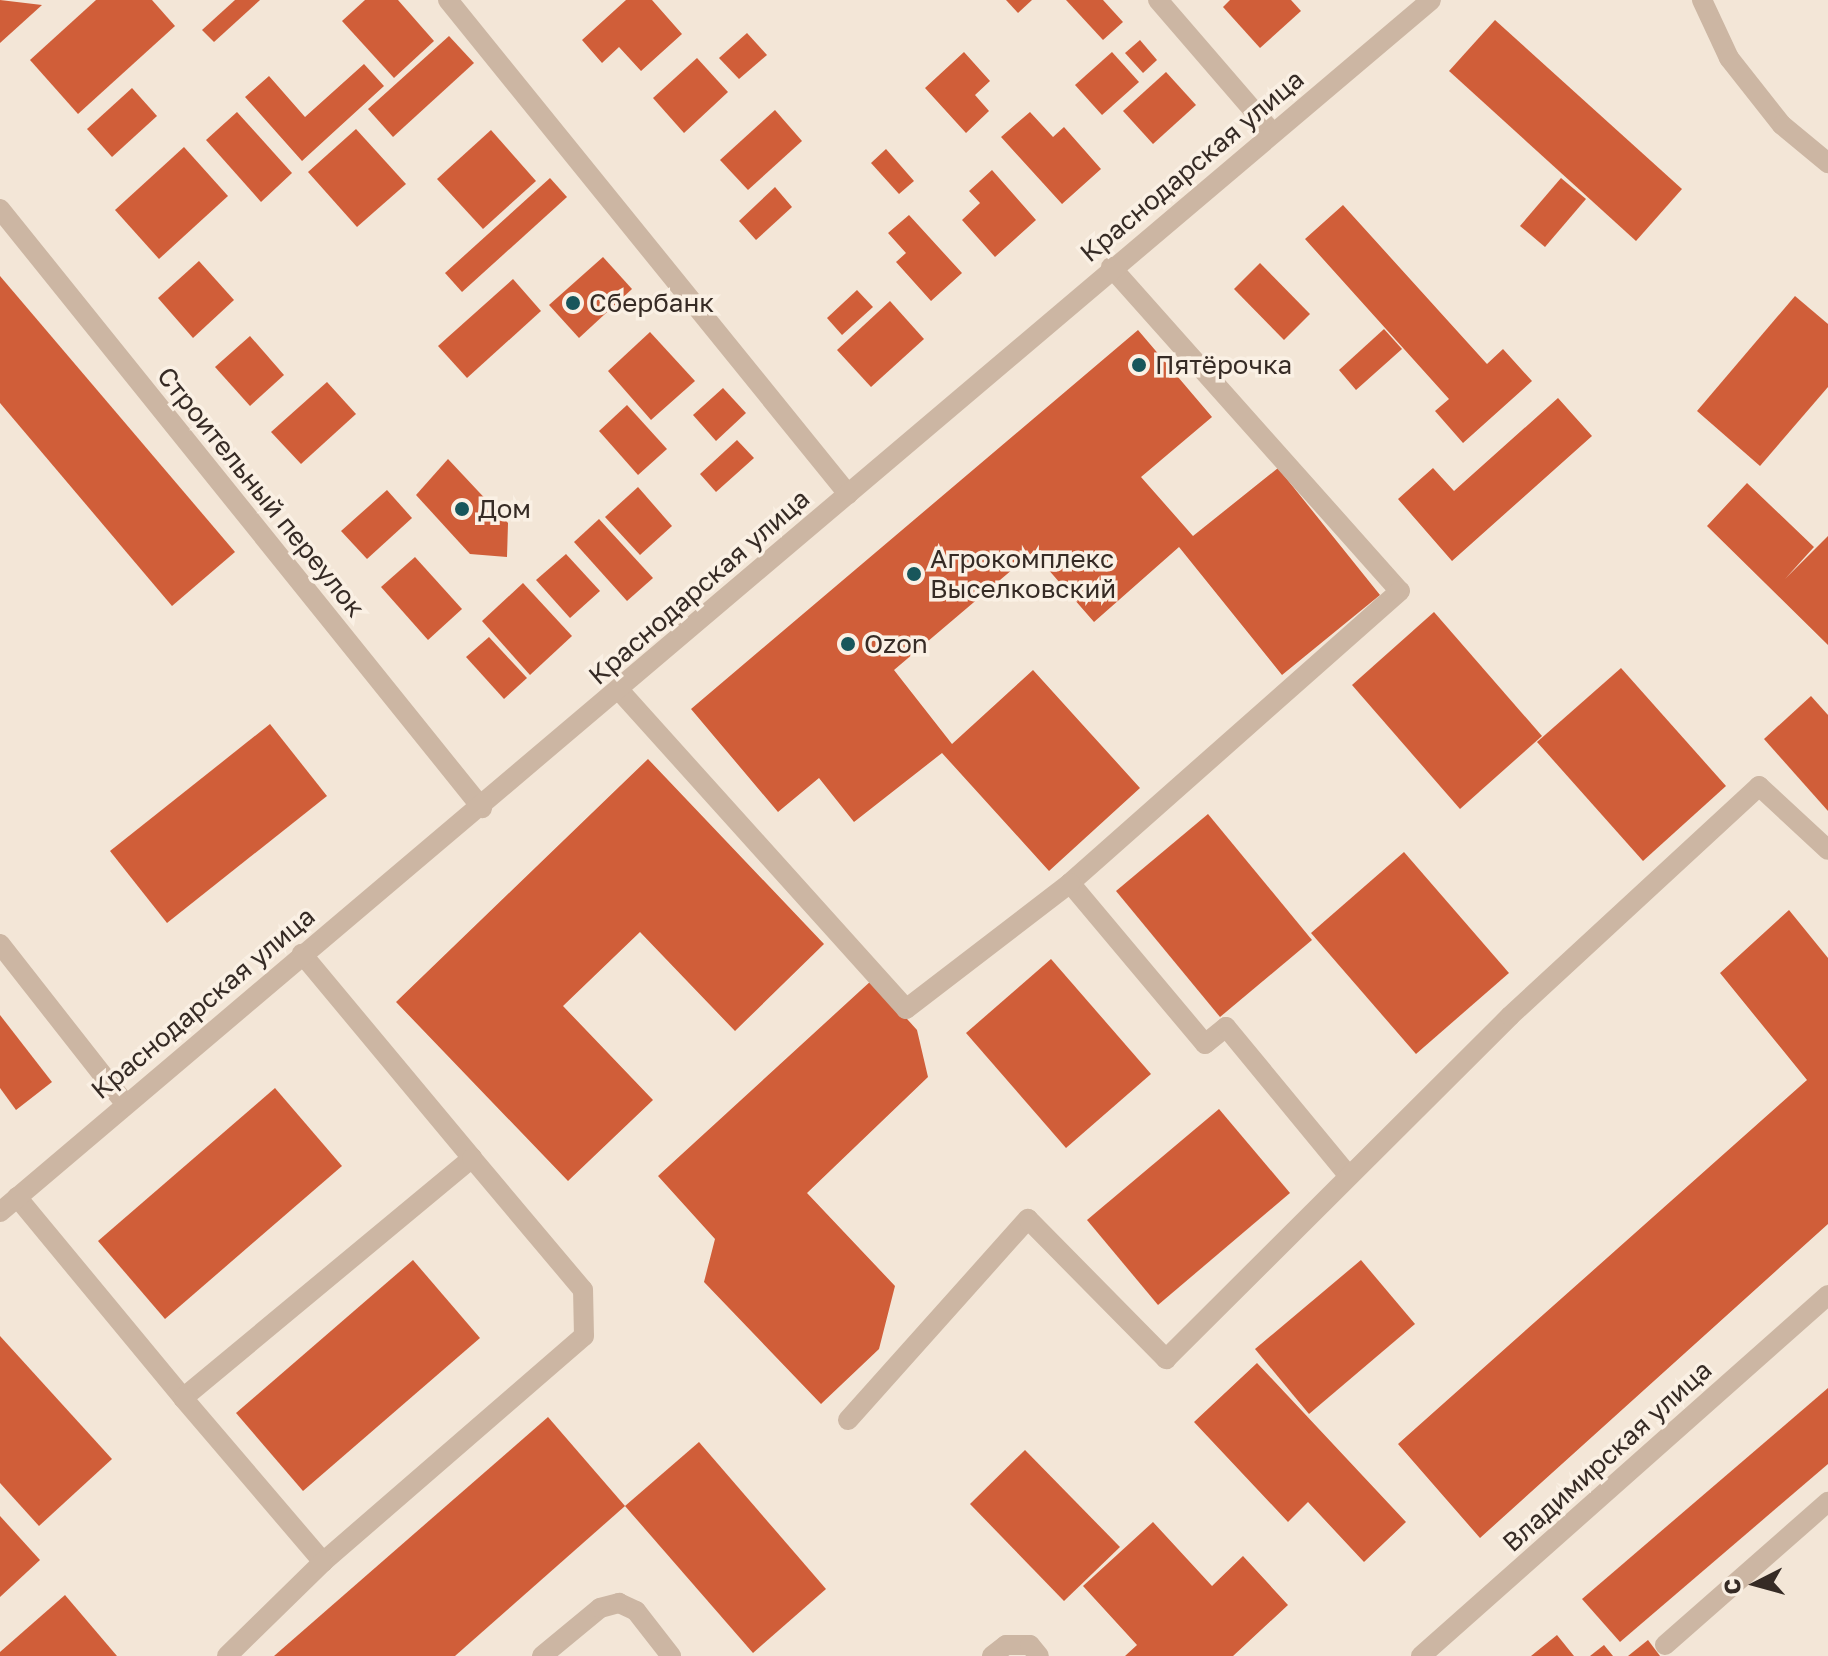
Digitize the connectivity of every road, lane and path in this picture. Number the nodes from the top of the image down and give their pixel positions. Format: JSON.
{"nodes":[{"id":1,"x":448,"y":0,"type":"edge"},
{"id":2,"x":1158,"y":0,"type":"edge"},
{"id":3,"x":1431,"y":0,"type":"edge"},
{"id":4,"x":1702,"y":0,"type":"edge"},
{"id":5,"x":1271,"y":131,"type":"junction"},
{"id":6,"x":1828,"y":163,"type":"edge"},
{"id":7,"x":0,"y":209,"type":"edge"},
{"id":8,"x":1111,"y":267,"type":"junction"},
{"id":9,"x":848,"y":494,"type":"junction"},
{"id":10,"x":619,"y":690,"type":"junction"},
{"id":11,"x":482,"y":808,"type":"junction"},
{"id":12,"x":1828,"y":850,"type":"edge"},
{"id":13,"x":1070,"y":883,"type":"junction"},
{"id":14,"x":0,"y":944,"type":"edge"},
{"id":15,"x":302,"y":954,"type":"junction"},
{"id":16,"x":124,"y":1102,"type":"junction"},
{"id":17,"x":472,"y":1158,"type":"junction"},
{"id":18,"x":1349,"y":1176,"type":"junction"},
{"id":19,"x":17,"y":1197,"type":"junction"},
{"id":20,"x":0,"y":1212,"type":"edge"},
{"id":21,"x":1828,"y":1295,"type":"edge"},
{"id":22,"x":183,"y":1398,"type":"junction"},
{"id":23,"x":848,"y":1420,"type":"dead end"},
{"id":24,"x":1828,"y":1502,"type":"edge"},
{"id":25,"x":323,"y":1562,"type":"junction"},
{"id":26,"x":1665,"y":1645,"type":"dead end"},
{"id":27,"x":227,"y":1656,"type":"edge"},
{"id":28,"x":542,"y":1656,"type":"edge"},
{"id":29,"x":671,"y":1656,"type":"edge"},
{"id":30,"x":992,"y":1656,"type":"edge"},
{"id":31,"x":1039,"y":1656,"type":"edge"},
{"id":32,"x":1421,"y":1656,"type":"edge"}],
"edges":[{"from":1,"to":9,"type":"street"},
{"from":2,"to":5,"type":"street"},
{"from":3,"to":5,"type":"street","name":"Краснодарская улица"},
{"from":4,"to":6,"type":"street"},
{"from":5,"to":8,"type":"street","name":"Краснодарская улица"},
{"from":7,"to":11,"type":"street","name":"Строительный переулок"},
{"from":8,"to":9,"type":"street","name":"Краснодарская улица"},
{"from":8,"to":13,"type":"street"},
{"from":9,"to":10,"type":"street","name":"Краснодарская улица"},
{"from":10,"to":11,"type":"street","name":"Краснодарская улица"},
{"from":10,"to":13,"type":"street"},
{"from":11,"to":15,"type":"street","name":"Краснодарская улица"},
{"from":12,"to":18,"type":"street"},
{"from":13,"to":18,"type":"street"},
{"from":14,"to":16,"type":"street"},
{"from":15,"to":16,"type":"street","name":"Краснодарская улица"},
{"from":15,"to":17,"type":"street"},
{"from":16,"to":19,"type":"street","name":"Краснодарская улица"},
{"from":17,"to":22,"type":"street"},
{"from":17,"to":25,"type":"street"},
{"from":18,"to":23,"type":"street"},
{"from":19,"to":20,"type":"street","name":"Краснодарская улица"},
{"from":19,"to":22,"type":"street"},
{"from":21,"to":32,"type":"street","name":"Владимирская улица"},
{"from":22,"to":25,"type":"street"},
{"from":24,"to":26,"type":"street"},
{"from":25,"to":27,"type":"street"},
{"from":28,"to":29,"type":"street"},
{"from":30,"to":31,"type":"street"}]}
